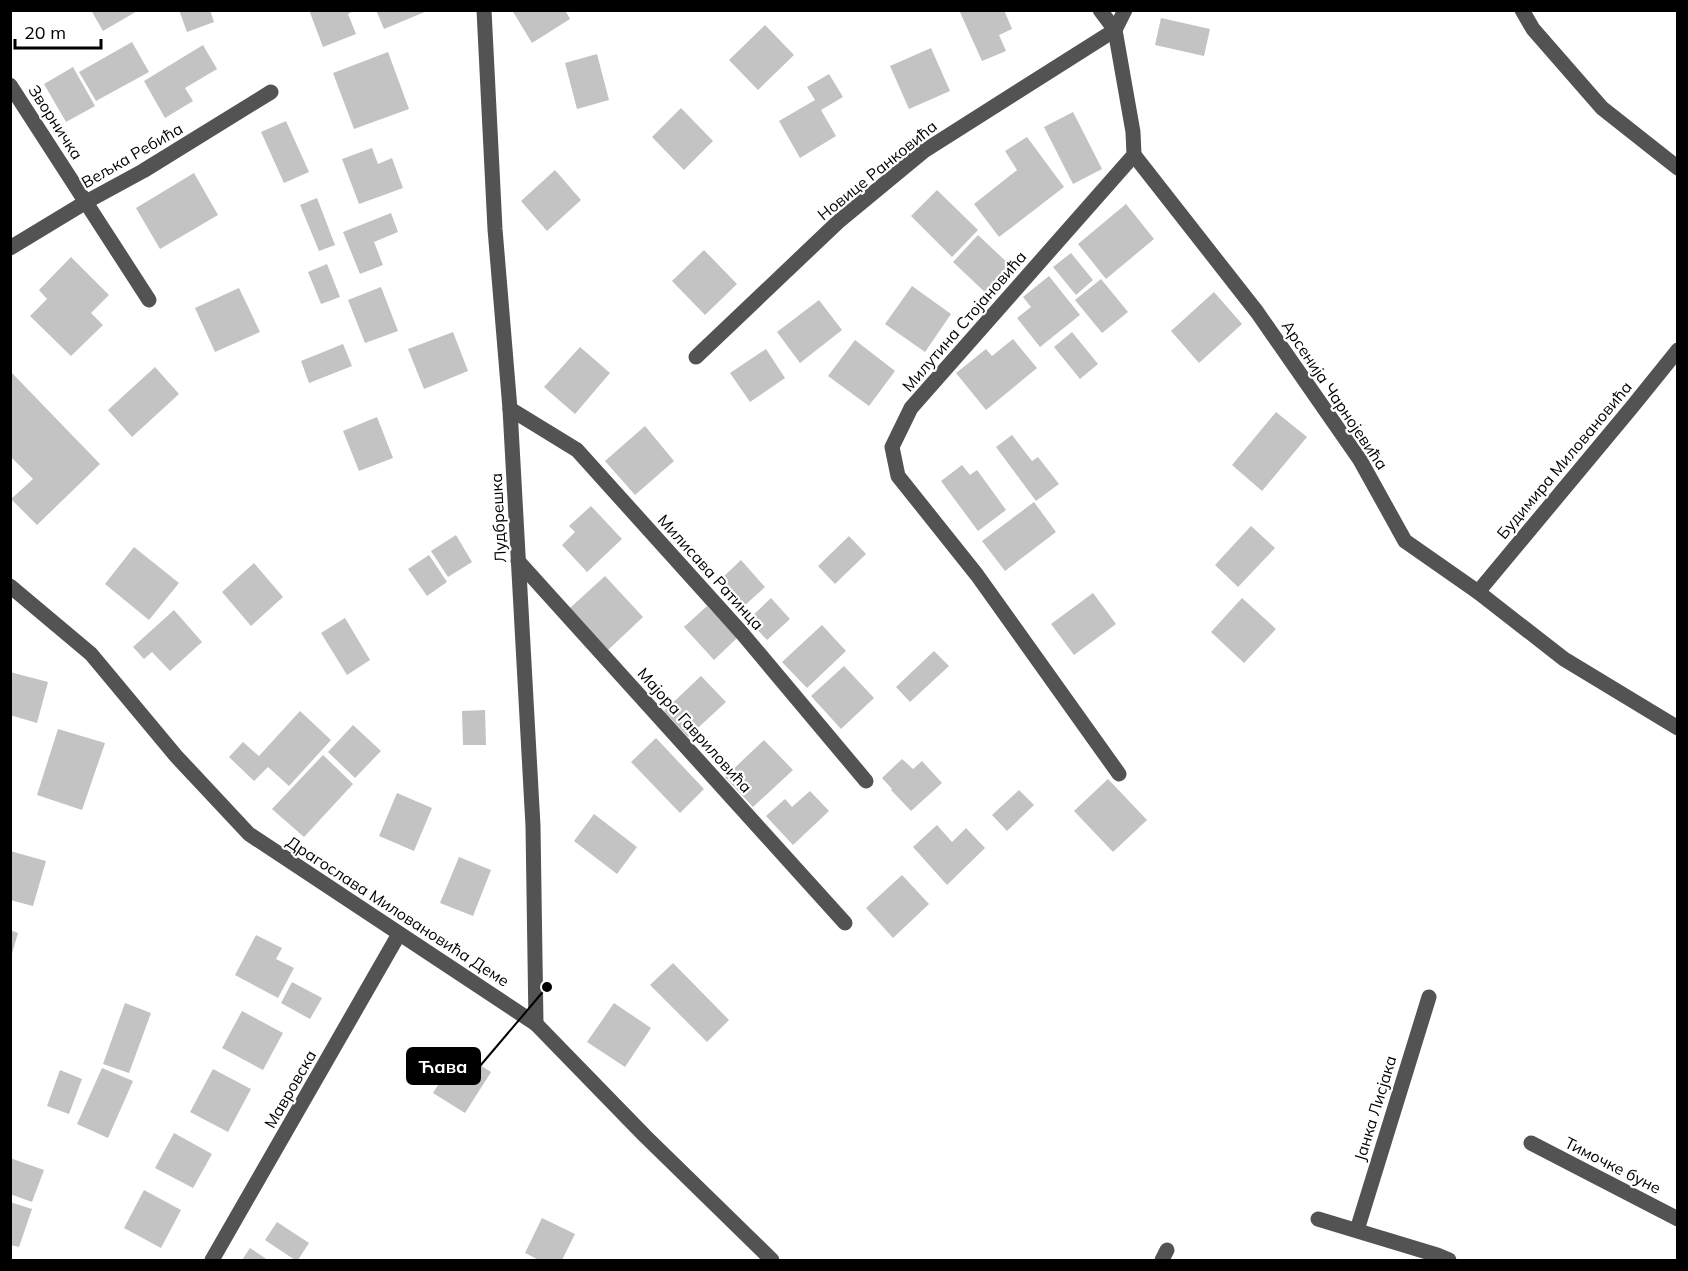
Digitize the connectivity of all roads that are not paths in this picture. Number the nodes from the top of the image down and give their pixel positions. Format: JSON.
{"nodes":[{"id":1,"x":484,"y":10,"type":"edge"},
{"id":2,"x":1100,"y":10,"type":"edge"},
{"id":3,"x":1125,"y":10,"type":"edge"},
{"id":4,"x":1522,"y":10,"type":"edge"},
{"id":5,"x":1115,"y":30,"type":"junction"},
{"id":6,"x":10,"y":85,"type":"edge"},
{"id":7,"x":271,"y":92,"type":"dead end"},
{"id":8,"x":1134,"y":155,"type":"junction"},
{"id":9,"x":1677,"y":168,"type":"edge"},
{"id":10,"x":86,"y":202,"type":"junction"},
{"id":11,"x":10,"y":248,"type":"edge"},
{"id":12,"x":149,"y":300,"type":"dead end"},
{"id":13,"x":1677,"y":350,"type":"edge"},
{"id":14,"x":696,"y":357,"type":"dead end"},
{"id":15,"x":510,"y":409,"type":"junction"},
{"id":16,"x":518,"y":561,"type":"junction"},
{"id":17,"x":10,"y":586,"type":"edge"},
{"id":18,"x":1478,"y":592,"type":"junction"},
{"id":19,"x":1677,"y":728,"type":"edge"},
{"id":20,"x":1119,"y":774,"type":"dead end"},
{"id":21,"x":866,"y":781,"type":"dead end"},
{"id":22,"x":845,"y":923,"type":"dead end"},
{"id":23,"x":399,"y":934,"type":"junction"},
{"id":24,"x":1429,"y":997,"type":"dead end"},
{"id":25,"x":536,"y":1024,"type":"junction"},
{"id":26,"x":1531,"y":1143,"type":"dead end"},
{"id":27,"x":1318,"y":1219,"type":"dead end"},
{"id":28,"x":1677,"y":1219,"type":"edge"},
{"id":29,"x":1356,"y":1230,"type":"junction"},
{"id":30,"x":212,"y":1260,"type":"edge"},
{"id":31,"x":772,"y":1260,"type":"edge"},
{"id":32,"x":1449,"y":1260,"type":"edge"}],
"edges":[{"from":1,"to":15,"type":"street","name":"Лудбрешка"},
{"from":2,"to":5,"type":"street"},
{"from":3,"to":5,"type":"street"},
{"from":4,"to":9,"type":"street"},
{"from":5,"to":8,"type":"street"},
{"from":5,"to":14,"type":"street","name":"Новице Ранковића"},
{"from":6,"to":10,"type":"street","name":"Зворничка"},
{"from":7,"to":10,"type":"street","name":"Вељка Ребића"},
{"from":8,"to":18,"type":"street","name":"Арсенија Чарнојевића"},
{"from":8,"to":20,"type":"street","name":"Милутина Стојановића"},
{"from":10,"to":11,"type":"street","name":"Вељка Ребића"},
{"from":10,"to":12,"type":"street","name":"Зворничка"},
{"from":13,"to":18,"type":"street","name":"Будимира Миловановића"},
{"from":15,"to":16,"type":"street","name":"Лудбрешка"},
{"from":15,"to":21,"type":"street","name":"Милисава Ратинца"},
{"from":16,"to":22,"type":"street","name":"Мајора Гавриловића"},
{"from":16,"to":25,"type":"street","name":"Лудбрешка"},
{"from":17,"to":23,"type":"street","name":"Драгослава Миловановића Деме"},
{"from":18,"to":19,"type":"street","name":"Арсенија Чарнојевића"},
{"from":23,"to":25,"type":"street","name":"Драгослава Миловановића Деме"},
{"from":23,"to":30,"type":"street","name":"Мавровска"},
{"from":24,"to":29,"type":"street","name":"Јанка Лисјака"},
{"from":25,"to":31,"type":"street","name":"Драгослава Миловановића Деме"},
{"from":26,"to":28,"type":"street","name":"Тимочке буне"},
{"from":27,"to":29,"type":"street"},
{"from":29,"to":32,"type":"street"}]}
